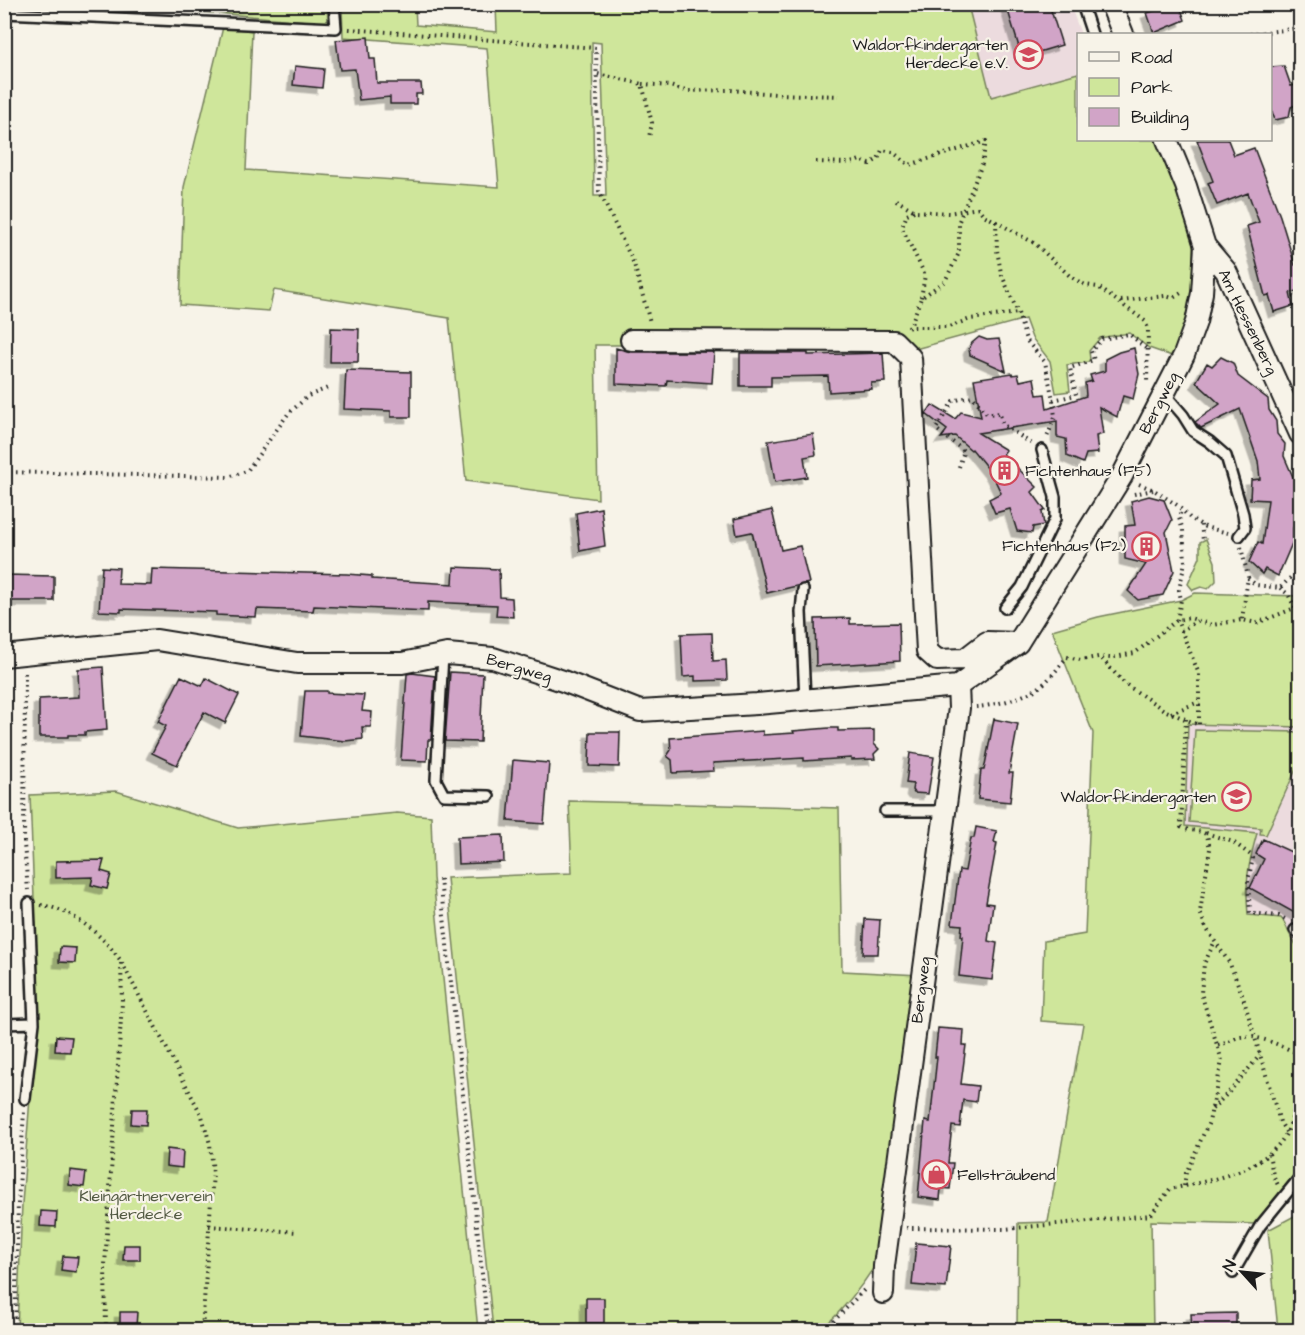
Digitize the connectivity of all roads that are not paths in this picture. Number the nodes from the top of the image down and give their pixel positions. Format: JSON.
{"nodes":[{"id":1,"x":334,"y":4,"type":"edge"},
{"id":2,"x":1082,"y":4,"type":"edge"},
{"id":3,"x":1111,"y":4,"type":"edge"},
{"id":4,"x":4,"y":14,"type":"edge"},
{"id":5,"x":1092,"y":33,"type":"edge"},
{"id":6,"x":1123,"y":33,"type":"edge"},
{"id":7,"x":1167,"y":141,"type":"edge"},
{"id":8,"x":1205,"y":246,"type":"junction"},
{"id":9,"x":631,"y":340,"type":"dead end"},
{"id":10,"x":1156,"y":391,"type":"junction"},
{"id":11,"x":1300,"y":434,"type":"edge"},
{"id":12,"x":1042,"y":450,"type":"road end"},
{"id":13,"x":1239,"y":536,"type":"road end"},
{"id":14,"x":803,"y":590,"type":"dead end"},
{"id":15,"x":1005,"y":608,"type":"dead end"},
{"id":16,"x":1018,"y":644,"type":"junction"},
{"id":17,"x":442,"y":655,"type":"junction"},
{"id":18,"x":4,"y":656,"type":"edge"},
{"id":19,"x":958,"y":686,"type":"junction"},
{"id":20,"x":805,"y":699,"type":"junction"},
{"id":21,"x":489,"y":796,"type":"dead end"},
{"id":22,"x":885,"y":811,"type":"dead end"},
{"id":23,"x":945,"y":811,"type":"junction"},
{"id":24,"x":29,"y":903,"type":"road end"},
{"id":25,"x":4,"y":1023,"type":"edge"},
{"id":26,"x":34,"y":1023,"type":"junction"},
{"id":27,"x":25,"y":1099,"type":"road end"},
{"id":28,"x":1300,"y":1177,"type":"edge"},
{"id":29,"x":1233,"y":1273,"type":"dead end"},
{"id":30,"x":884,"y":1293,"type":"dead end"}],
"edges":[{"from":1,"to":4,"type":"lane"},
{"from":2,"to":5,"type":"lane"},
{"from":3,"to":6,"type":"street"},
{"from":7,"to":8,"type":"street","name":"Bergweg"},
{"from":8,"to":10,"type":"street","name":"Bergweg"},
{"from":8,"to":11,"type":"street","name":"Am Hessenberg"},
{"from":9,"to":16,"type":"street"},
{"from":10,"to":13,"type":"lane"},
{"from":10,"to":16,"type":"street","name":"Bergweg"},
{"from":12,"to":15,"type":"lane"},
{"from":14,"to":20,"type":"lane"},
{"from":16,"to":19,"type":"street","name":"Bergweg"},
{"from":17,"to":18,"type":"street","name":"Bergweg"},
{"from":17,"to":20,"type":"street","name":"Bergweg"},
{"from":17,"to":21,"type":"lane"},
{"from":19,"to":20,"type":"street","name":"Bergweg"},
{"from":19,"to":23,"type":"street","name":"Bergweg"},
{"from":22,"to":23,"type":"lane"},
{"from":23,"to":30,"type":"street","name":"Bergweg"},
{"from":24,"to":26,"type":"lane"},
{"from":25,"to":26,"type":"lane"},
{"from":26,"to":27,"type":"lane"},
{"from":28,"to":29,"type":"lane"}]}
